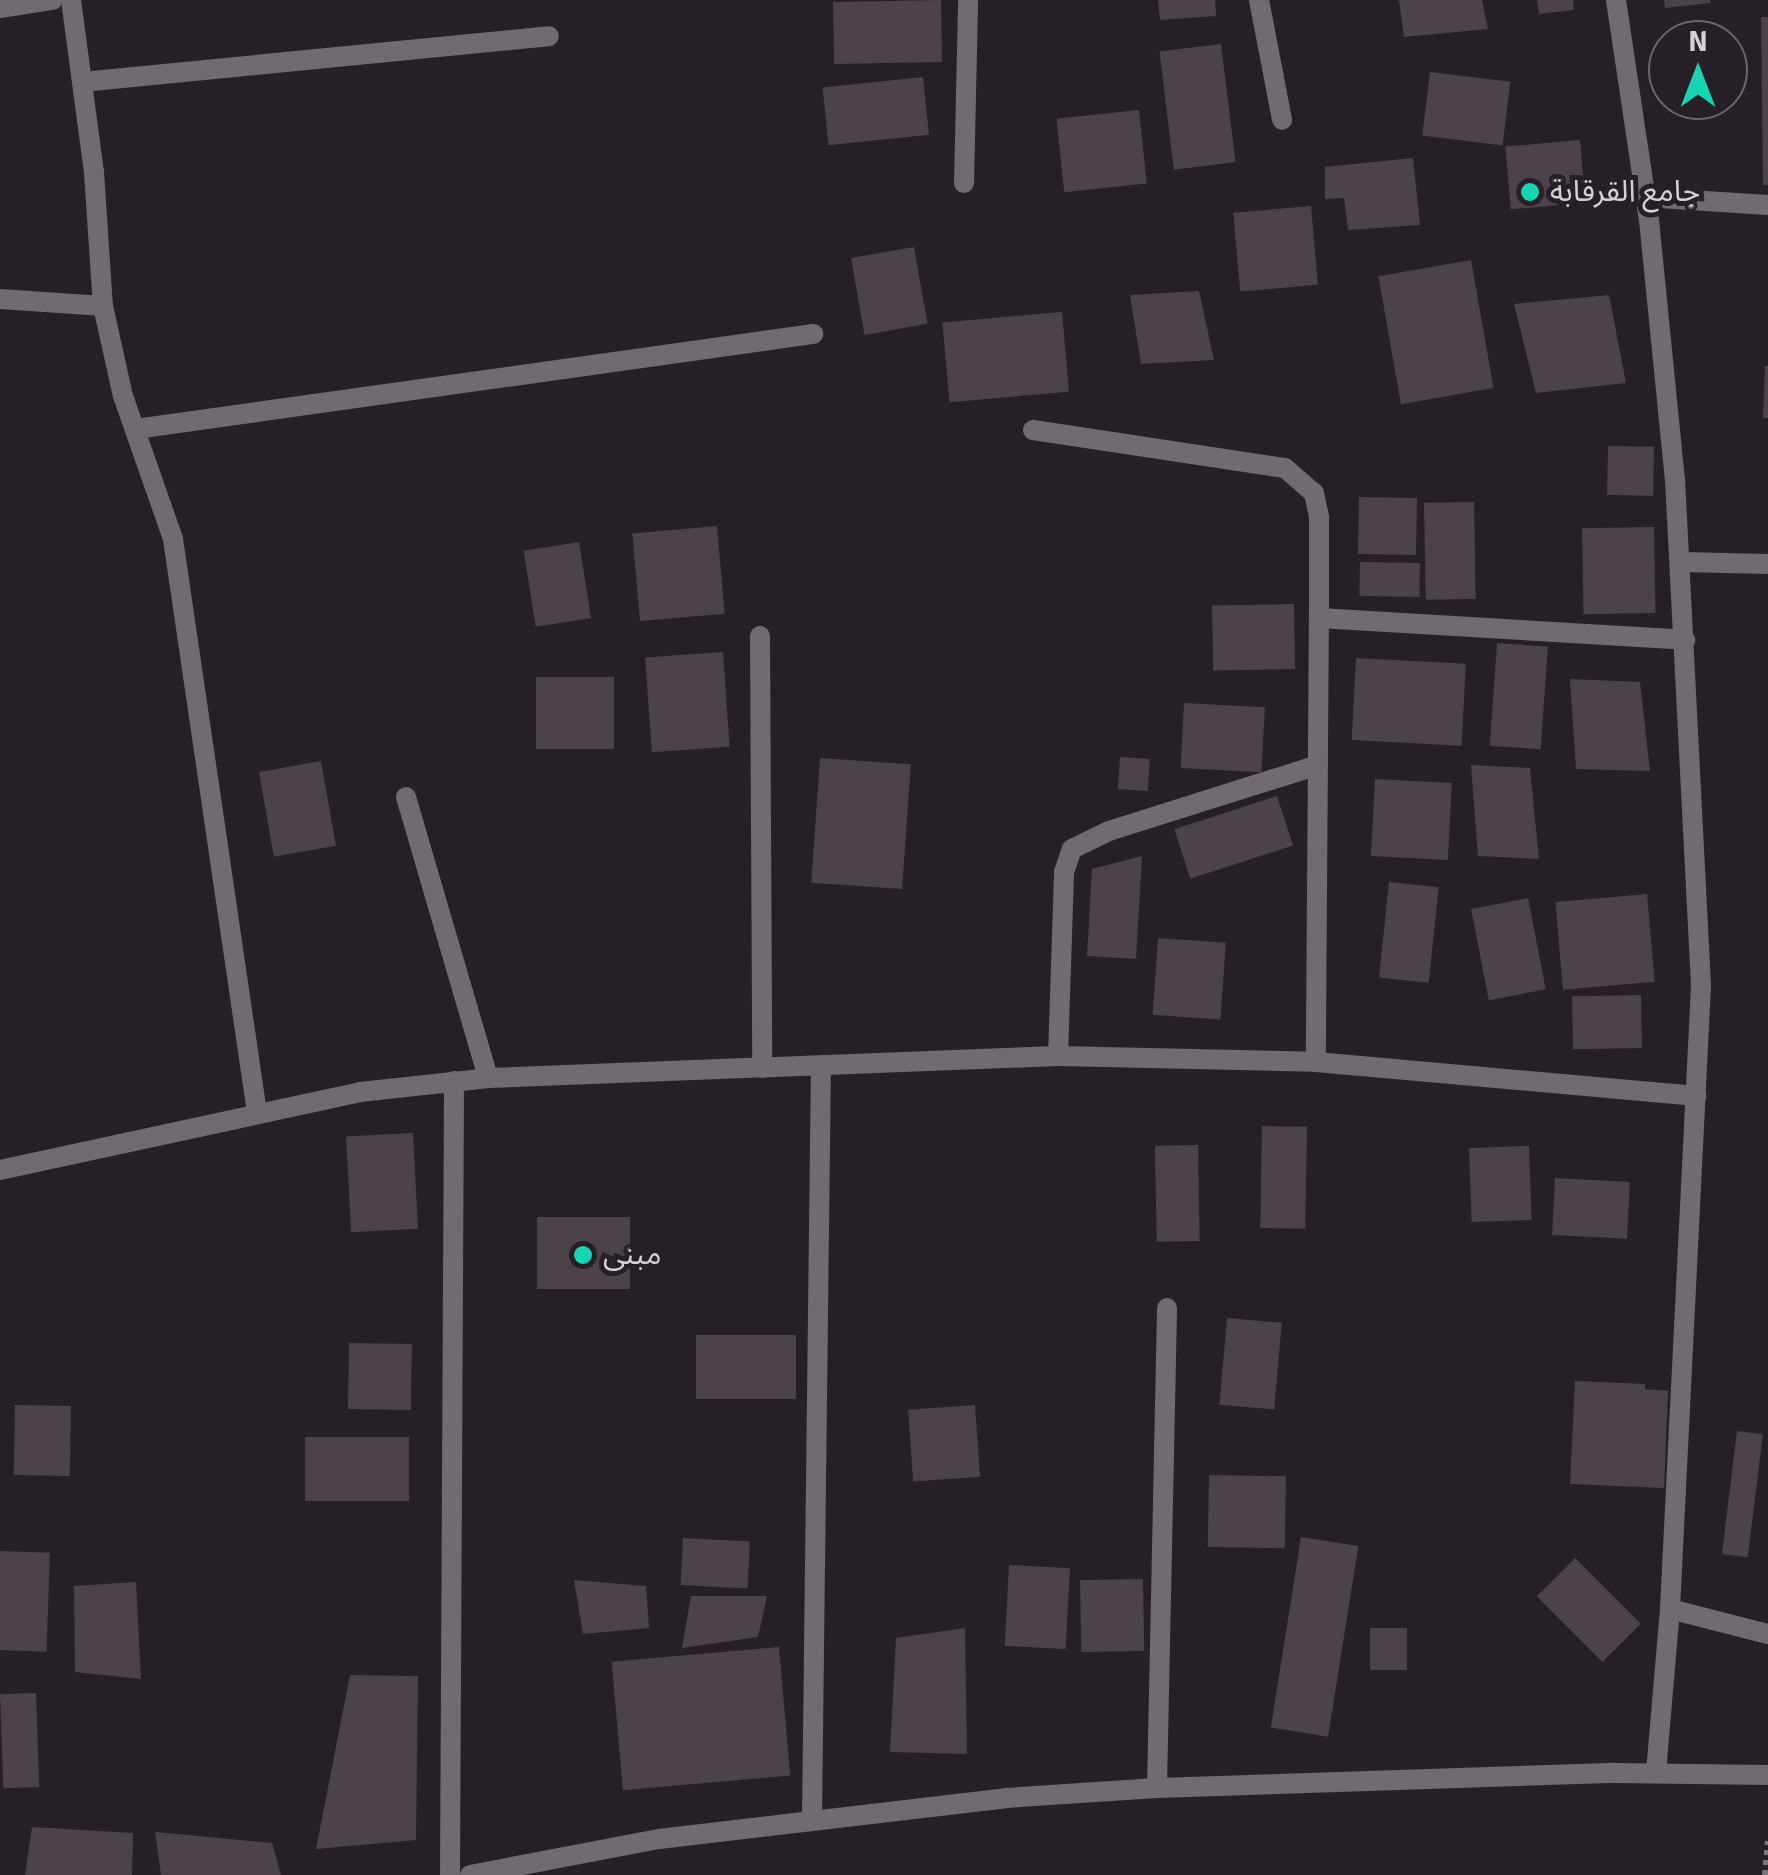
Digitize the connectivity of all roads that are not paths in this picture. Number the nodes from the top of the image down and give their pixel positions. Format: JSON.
{"nodes":[{"id":1,"x":52,"y":0,"type":"edge"},
{"id":2,"x":71,"y":0,"type":"edge"},
{"id":3,"x":968,"y":0,"type":"edge"},
{"id":4,"x":1259,"y":0,"type":"edge"},
{"id":5,"x":1616,"y":0,"type":"edge"},
{"id":6,"x":0,"y":8,"type":"edge"},
{"id":7,"x":549,"y":36,"type":"dead end"},
{"id":8,"x":82,"y":82,"type":"junction"},
{"id":9,"x":1282,"y":120,"type":"dead end"},
{"id":10,"x":964,"y":183,"type":"dead end"},
{"id":11,"x":1644,"y":197,"type":"junction"},
{"id":12,"x":1768,"y":204,"type":"edge"},
{"id":13,"x":0,"y":299,"type":"edge"},
{"id":14,"x":103,"y":306,"type":"junction"},
{"id":15,"x":812,"y":334,"type":"dead end"},
{"id":16,"x":136,"y":429,"type":"junction"},
{"id":17,"x":1033,"y":430,"type":"dead end"},
{"id":18,"x":1682,"y":562,"type":"junction"},
{"id":19,"x":1768,"y":564,"type":"edge"},
{"id":20,"x":1319,"y":618,"type":"junction"},
{"id":21,"x":760,"y":636,"type":"dead end"},
{"id":22,"x":1685,"y":640,"type":"junction"},
{"id":23,"x":1318,"y":765,"type":"junction"},
{"id":24,"x":406,"y":797,"type":"dead end"},
{"id":25,"x":1058,"y":1056,"type":"junction"},
{"id":26,"x":1316,"y":1062,"type":"junction"},
{"id":27,"x":822,"y":1065,"type":"junction"},
{"id":28,"x":762,"y":1068,"type":"junction"},
{"id":29,"x":488,"y":1078,"type":"junction"},
{"id":30,"x":454,"y":1081,"type":"junction"},
{"id":31,"x":1696,"y":1096,"type":"junction"},
{"id":32,"x":257,"y":1113,"type":"junction"},
{"id":33,"x":0,"y":1170,"type":"edge"},
{"id":34,"x":1168,"y":1308,"type":"dead end"},
{"id":35,"x":1670,"y":1609,"type":"junction"},
{"id":36,"x":1768,"y":1634,"type":"edge"},
{"id":37,"x":1656,"y":1772,"type":"junction"},
{"id":38,"x":1768,"y":1776,"type":"edge"},
{"id":39,"x":1157,"y":1788,"type":"junction"},
{"id":40,"x":812,"y":1819,"type":"junction"},
{"id":41,"x":450,"y":1875,"type":"edge"},
{"id":42,"x":470,"y":1875,"type":"edge"}],
"edges":[{"from":1,"to":6,"type":"street"},
{"from":2,"to":8,"type":"street"},
{"from":3,"to":10,"type":"street"},
{"from":4,"to":9,"type":"street"},
{"from":5,"to":11,"type":"street"},
{"from":7,"to":8,"type":"street"},
{"from":8,"to":14,"type":"street"},
{"from":11,"to":12,"type":"street"},
{"from":11,"to":18,"type":"street"},
{"from":13,"to":14,"type":"street"},
{"from":14,"to":16,"type":"street"},
{"from":15,"to":16,"type":"street"},
{"from":16,"to":32,"type":"street"},
{"from":17,"to":20,"type":"street"},
{"from":18,"to":19,"type":"street"},
{"from":18,"to":22,"type":"street"},
{"from":20,"to":22,"type":"street"},
{"from":20,"to":23,"type":"street"},
{"from":21,"to":28,"type":"street"},
{"from":22,"to":31,"type":"street"},
{"from":23,"to":25,"type":"street"},
{"from":23,"to":26,"type":"street"},
{"from":24,"to":29,"type":"street"},
{"from":25,"to":26,"type":"street"},
{"from":25,"to":27,"type":"street"},
{"from":26,"to":31,"type":"street"},
{"from":27,"to":28,"type":"street"},
{"from":27,"to":40,"type":"street"},
{"from":28,"to":29,"type":"street"},
{"from":29,"to":30,"type":"street"},
{"from":30,"to":32,"type":"street"},
{"from":30,"to":41,"type":"street"},
{"from":31,"to":35,"type":"street"},
{"from":32,"to":33,"type":"street"},
{"from":34,"to":39,"type":"street"},
{"from":35,"to":36,"type":"street"},
{"from":35,"to":37,"type":"street"},
{"from":37,"to":38,"type":"street"},
{"from":37,"to":39,"type":"street"},
{"from":39,"to":40,"type":"street"},
{"from":40,"to":42,"type":"street"}]}
